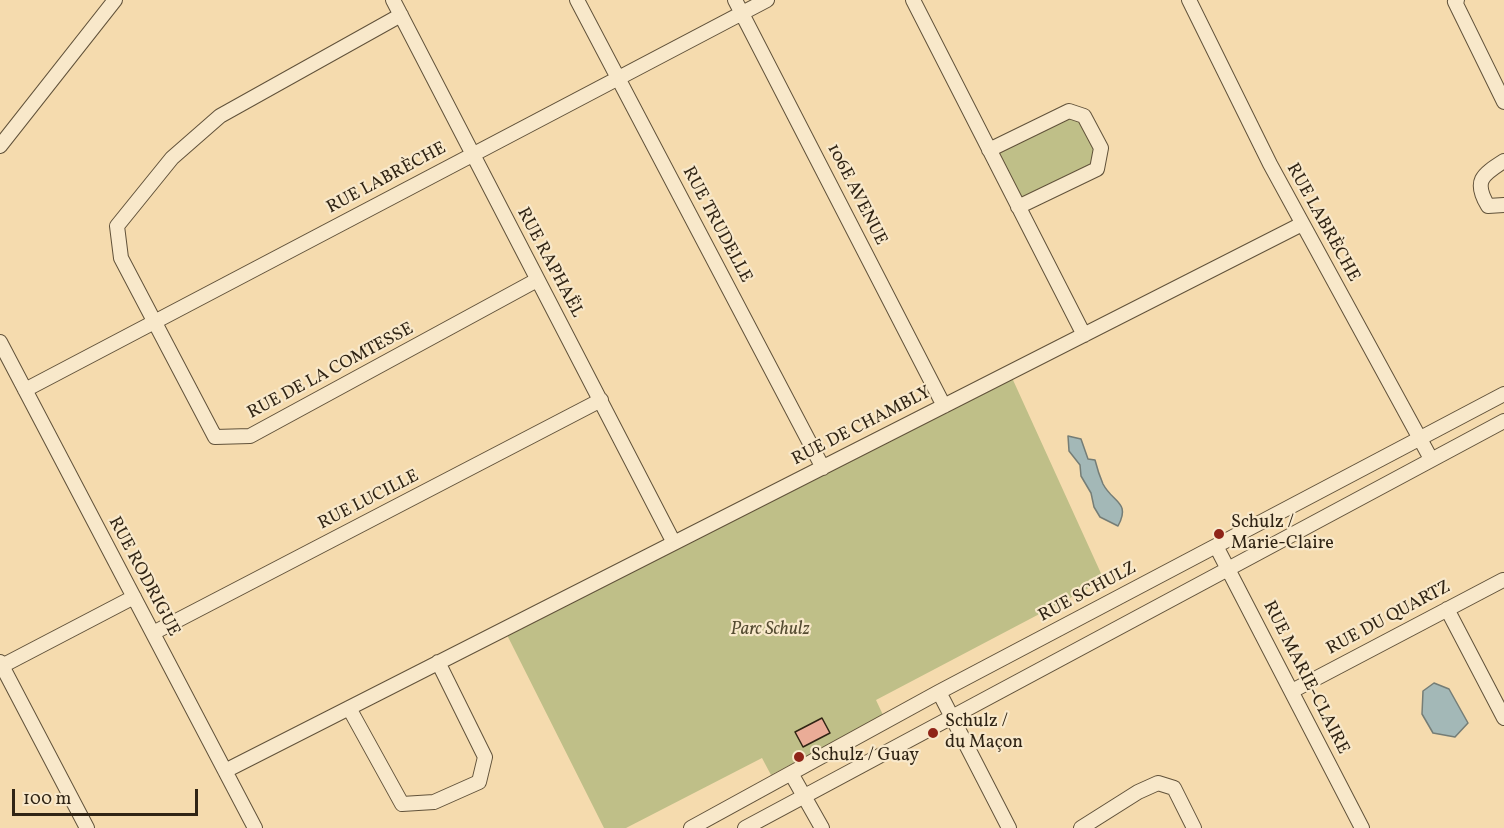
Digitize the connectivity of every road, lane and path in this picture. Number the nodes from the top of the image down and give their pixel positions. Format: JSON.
{"nodes":[{"id":1,"x":115,"y":0,"type":"edge"},
{"id":2,"x":393,"y":0,"type":"edge"},
{"id":3,"x":578,"y":0,"type":"edge"},
{"id":4,"x":735,"y":0,"type":"edge"},
{"id":5,"x":767,"y":0,"type":"edge"},
{"id":6,"x":913,"y":0,"type":"edge"},
{"id":7,"x":1189,"y":0,"type":"edge"},
{"id":8,"x":1457,"y":0,"type":"edge"},
{"id":9,"x":742,"y":13,"type":"junction"},
{"id":10,"x":400,"y":15,"type":"junction"},
{"id":11,"x":618,"y":78,"type":"junction"},
{"id":12,"x":1504,"y":102,"type":"edge"},
{"id":13,"x":0,"y":146,"type":"edge"},
{"id":14,"x":988,"y":150,"type":"junction"},
{"id":15,"x":472,"y":154,"type":"junction"},
{"id":16,"x":1504,"y":161,"type":"edge"},
{"id":17,"x":1504,"y":205,"type":"edge"},
{"id":18,"x":1017,"y":207,"type":"junction"},
{"id":19,"x":1302,"y":224,"type":"junction"},
{"id":20,"x":537,"y":280,"type":"junction"},
{"id":21,"x":155,"y":323,"type":"junction"},
{"id":22,"x":1084,"y":335,"type":"junction"},
{"id":23,"x":0,"y":342,"type":"edge"},
{"id":24,"x":25,"y":390,"type":"junction"},
{"id":25,"x":1504,"y":394,"type":"edge"},
{"id":26,"x":601,"y":400,"type":"junction"},
{"id":27,"x":944,"y":406,"type":"junction"},
{"id":28,"x":1504,"y":421,"type":"edge"},
{"id":29,"x":1420,"y":438,"type":"junction"},
{"id":30,"x":1431,"y":459,"type":"junction"},
{"id":31,"x":823,"y":468,"type":"junction"},
{"id":32,"x":674,"y":543,"type":"junction"},
{"id":33,"x":1216,"y":546,"type":"junction"},
{"id":34,"x":1227,"y":568,"type":"junction"},
{"id":35,"x":1503,"y":580,"type":"edge"},
{"id":36,"x":134,"y":597,"type":"junction"},
{"id":37,"x":1447,"y":609,"type":"junction"},
{"id":38,"x":1061,"y":628,"type":"junction"},
{"id":39,"x":153,"y":633,"type":"junction"},
{"id":40,"x":1073,"y":651,"type":"junction"},
{"id":41,"x":438,"y":662,"type":"junction"},
{"id":42,"x":1,"y":665,"type":"edge"},
{"id":43,"x":1292,"y":691,"type":"junction"},
{"id":44,"x":939,"y":692,"type":"junction"},
{"id":45,"x":349,"y":708,"type":"junction"},
{"id":46,"x":951,"y":716,"type":"junction"},
{"id":47,"x":1504,"y":718,"type":"edge"},
{"id":48,"x":225,"y":771,"type":"junction"},
{"id":49,"x":792,"y":775,"type":"junction"},
{"id":50,"x":804,"y":797,"type":"junction"},
{"id":51,"x":87,"y":828,"type":"edge"},
{"id":52,"x":255,"y":828,"type":"edge"},
{"id":53,"x":691,"y":828,"type":"edge"},
{"id":54,"x":745,"y":828,"type":"edge"},
{"id":55,"x":822,"y":828,"type":"edge"},
{"id":56,"x":1009,"y":828,"type":"edge"},
{"id":57,"x":1081,"y":828,"type":"edge"},
{"id":58,"x":1194,"y":828,"type":"edge"},
{"id":59,"x":1362,"y":828,"type":"edge"}],
"edges":[{"from":1,"to":13,"type":"street"},
{"from":2,"to":10,"type":"street","name":"RUE RAPHAËL"},
{"from":3,"to":11,"type":"street","name":"RUE TRUDELLE"},
{"from":4,"to":9,"type":"street","name":"106E AVENUE"},
{"from":5,"to":9,"type":"street","name":"RUE LABRÈCHE"},
{"from":6,"to":14,"type":"street"},
{"from":7,"to":19,"type":"street","name":"RUE LABRÈCHE"},
{"from":8,"to":12,"type":"street"},
{"from":9,"to":11,"type":"street","name":"RUE LABRÈCHE"},
{"from":9,"to":27,"type":"street","name":"106E AVENUE"},
{"from":10,"to":15,"type":"street","name":"RUE RAPHAËL"},
{"from":10,"to":21,"type":"street","name":"RUE DE LA COMTESSE"},
{"from":11,"to":15,"type":"street","name":"RUE LABRÈCHE"},
{"from":11,"to":31,"type":"street","name":"RUE TRUDELLE"},
{"from":14,"to":18,"type":"street"},
{"from":14,"to":18,"type":"street"},
{"from":15,"to":20,"type":"street","name":"RUE RAPHAËL"},
{"from":15,"to":21,"type":"street","name":"RUE LABRÈCHE"},
{"from":16,"to":17,"type":"street"},
{"from":18,"to":22,"type":"street"},
{"from":19,"to":22,"type":"street","name":"RUE DE CHAMBLY"},
{"from":19,"to":29,"type":"street","name":"RUE LABRÈCHE"},
{"from":20,"to":21,"type":"street","name":"RUE DE LA COMTESSE"},
{"from":20,"to":26,"type":"street","name":"RUE RAPHAËL"},
{"from":21,"to":24,"type":"street","name":"RUE LABRÈCHE"},
{"from":22,"to":27,"type":"street","name":"RUE DE CHAMBLY"},
{"from":23,"to":24,"type":"street","name":"RUE RODRIGUE"},
{"from":24,"to":36,"type":"street","name":"RUE RODRIGUE"},
{"from":25,"to":29,"type":"street","name":"RUE SCHULZ"},
{"from":26,"to":32,"type":"street","name":"RUE RAPHAËL"},
{"from":26,"to":39,"type":"street","name":"RUE LUCILLE"},
{"from":27,"to":31,"type":"street","name":"RUE DE CHAMBLY"},
{"from":28,"to":30,"type":"street"},
{"from":29,"to":30,"type":"street","name":"RUE LABRÈCHE"},
{"from":29,"to":33,"type":"street","name":"RUE SCHULZ"},
{"from":30,"to":34,"type":"street"},
{"from":31,"to":32,"type":"street","name":"RUE DE CHAMBLY"},
{"from":32,"to":41,"type":"street","name":"RUE DE CHAMBLY"},
{"from":33,"to":34,"type":"street","name":"RUE MARIE-CLAIRE"},
{"from":33,"to":38,"type":"street","name":"RUE SCHULZ"},
{"from":34,"to":40,"type":"street"},
{"from":34,"to":43,"type":"street","name":"RUE MARIE-CLAIRE"},
{"from":35,"to":37,"type":"street","name":"RUE DU QUARTZ"},
{"from":36,"to":39,"type":"street","name":"RUE RODRIGUE"},
{"from":36,"to":42,"type":"street"},
{"from":37,"to":43,"type":"street","name":"RUE DU QUARTZ"},
{"from":37,"to":47,"type":"street"},
{"from":38,"to":40,"type":"street"},
{"from":38,"to":44,"type":"street","name":"RUE SCHULZ"},
{"from":39,"to":48,"type":"street","name":"RUE RODRIGUE"},
{"from":40,"to":46,"type":"street"},
{"from":41,"to":45,"type":"street","name":"RUE DE CHAMBLY"},
{"from":41,"to":45,"type":"street"},
{"from":42,"to":51,"type":"street"},
{"from":43,"to":59,"type":"street","name":"RUE MARIE-CLAIRE"},
{"from":44,"to":46,"type":"street"},
{"from":44,"to":49,"type":"street","name":"RUE SCHULZ"},
{"from":45,"to":48,"type":"street","name":"RUE DE CHAMBLY"},
{"from":46,"to":50,"type":"street"},
{"from":46,"to":56,"type":"street"},
{"from":48,"to":52,"type":"street","name":"RUE RODRIGUE"},
{"from":49,"to":50,"type":"street"},
{"from":49,"to":53,"type":"street","name":"RUE SCHULZ"},
{"from":50,"to":54,"type":"street"},
{"from":50,"to":55,"type":"street"},
{"from":57,"to":58,"type":"street"}]}
